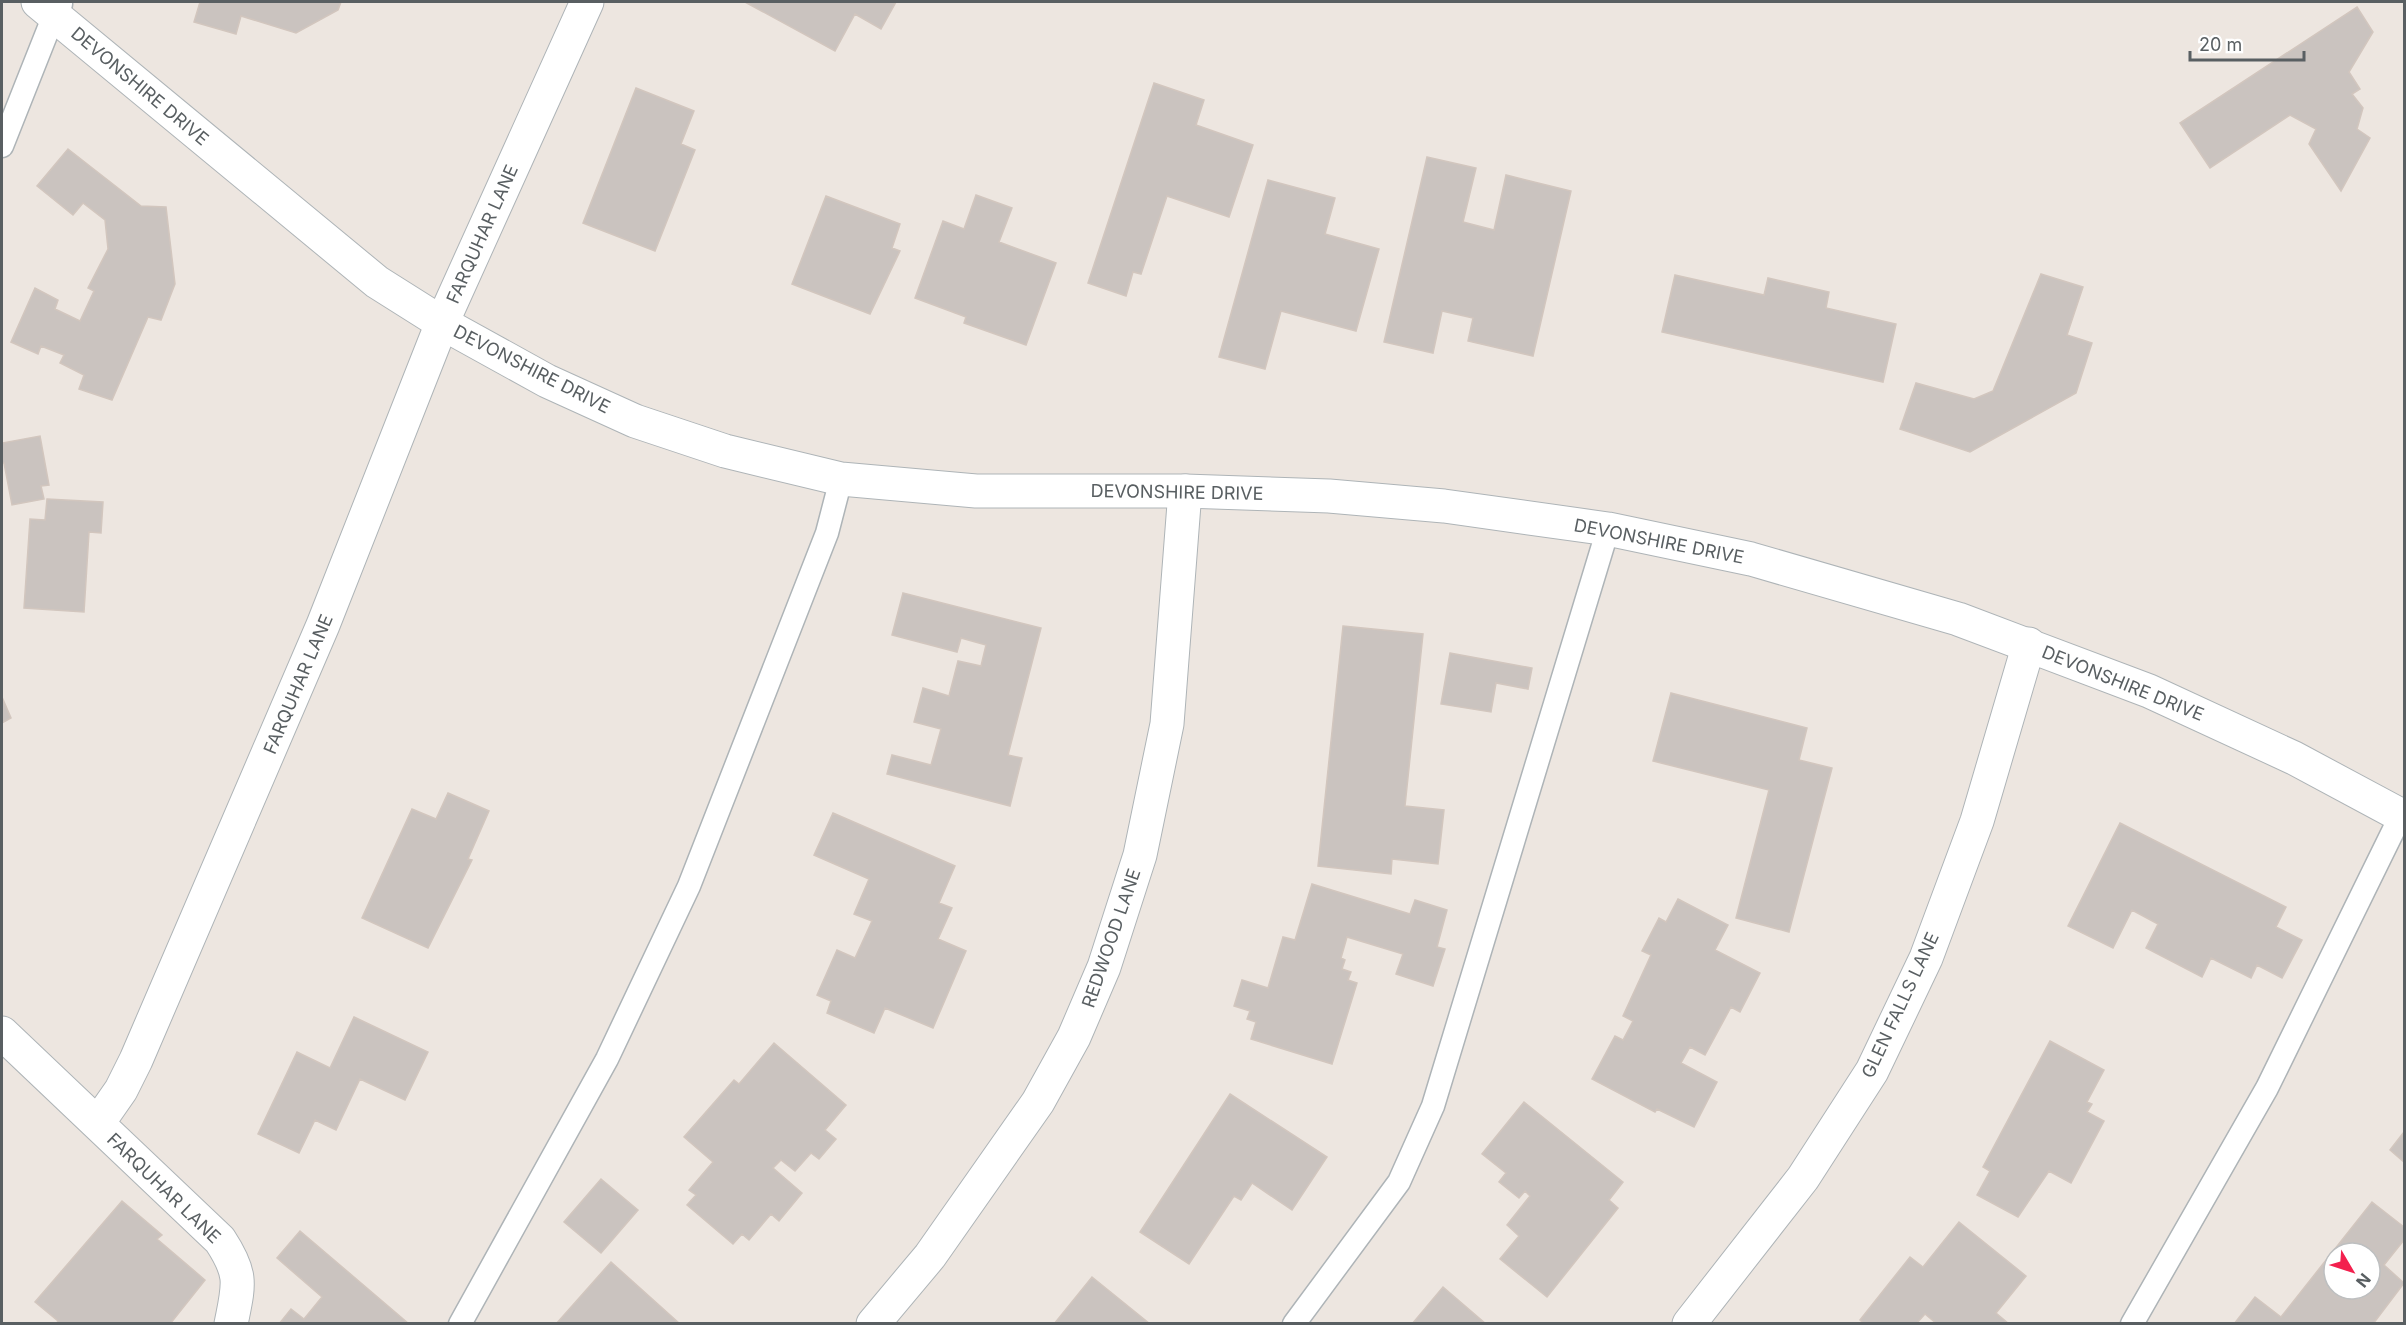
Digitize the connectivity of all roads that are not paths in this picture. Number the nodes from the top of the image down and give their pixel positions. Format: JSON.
{"nodes":[{"id":1,"x":586,"y":2,"type":"edge"},
{"id":2,"x":52,"y":6,"type":"edge"},
{"id":3,"x":2,"y":146,"type":"edge"},
{"id":4,"x":442,"y":323,"type":"junction"},
{"id":5,"x":841,"y":479,"type":"junction"},
{"id":6,"x":1185,"y":491,"type":"junction"},
{"id":7,"x":1608,"y":529,"type":"junction"},
{"id":8,"x":2029,"y":644,"type":"junction"},
{"id":9,"x":2403,"y":816,"type":"edge"},
{"id":10,"x":2,"y":1033,"type":"edge"},
{"id":11,"x":98,"y":1123,"type":"junction"},
{"id":12,"x":231,"y":1323,"type":"edge"},
{"id":13,"x":460,"y":1323,"type":"edge"},
{"id":14,"x":873,"y":1323,"type":"edge"},
{"id":15,"x":1294,"y":1323,"type":"edge"},
{"id":16,"x":1689,"y":1323,"type":"edge"},
{"id":17,"x":2132,"y":1323,"type":"edge"}],
"edges":[{"from":1,"to":4,"type":"street","name":"FARQUHAR LANE"},
{"from":2,"to":3,"type":"lane"},
{"from":2,"to":4,"type":"street","name":"DEVONSHIRE DRIVE"},
{"from":4,"to":5,"type":"street","name":"DEVONSHIRE DRIVE"},
{"from":4,"to":11,"type":"street","name":"FARQUHAR LANE"},
{"from":5,"to":6,"type":"street","name":"DEVONSHIRE DRIVE"},
{"from":5,"to":13,"type":"lane"},
{"from":6,"to":7,"type":"street","name":"DEVONSHIRE DRIVE"},
{"from":6,"to":14,"type":"street","name":"REDWOOD LANE"},
{"from":7,"to":8,"type":"street","name":"DEVONSHIRE DRIVE"},
{"from":7,"to":15,"type":"lane"},
{"from":8,"to":9,"type":"street","name":"DEVONSHIRE DRIVE"},
{"from":8,"to":16,"type":"street","name":"GLEN FALLS LANE"},
{"from":9,"to":17,"type":"lane"},
{"from":10,"to":11,"type":"street"},
{"from":11,"to":12,"type":"street","name":"FARQUHAR LANE"}]}
